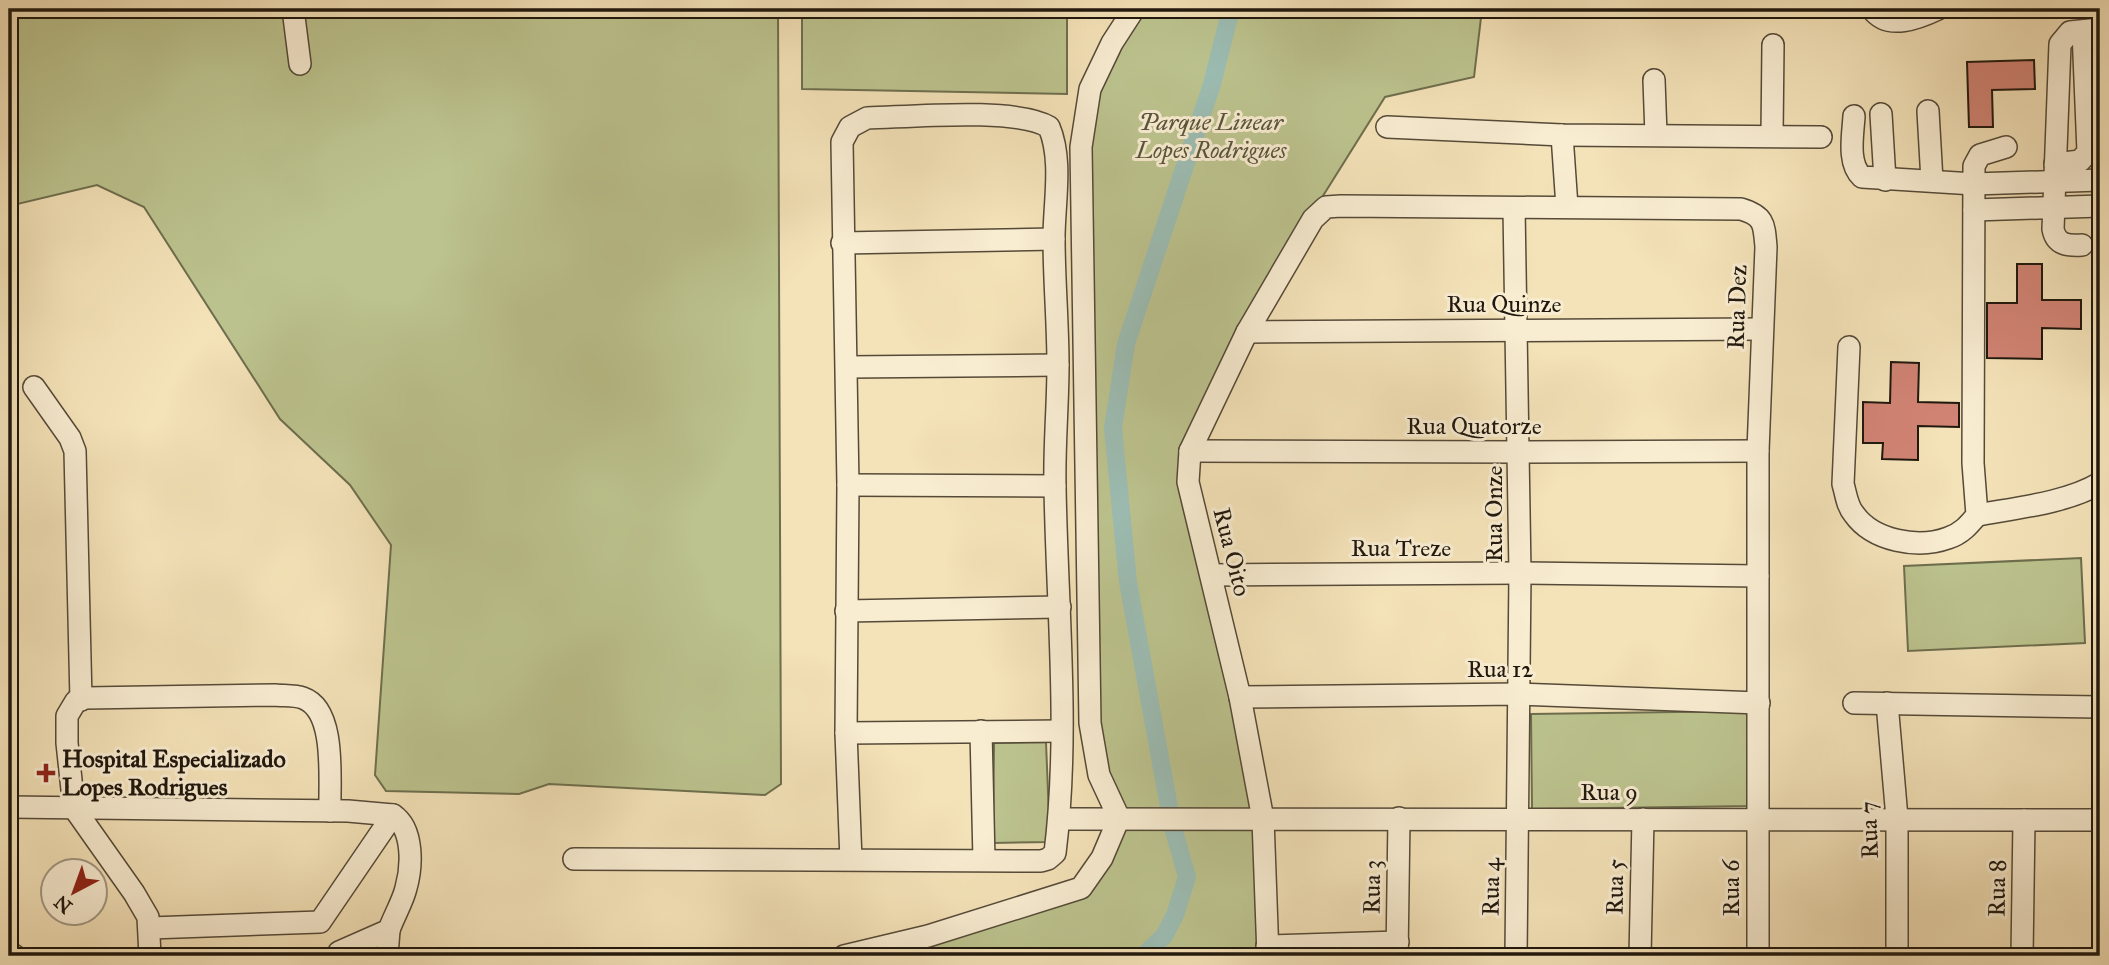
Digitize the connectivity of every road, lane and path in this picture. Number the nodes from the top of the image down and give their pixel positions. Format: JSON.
{"nodes":[{"id":1,"x":293,"y":9,"type":"edge"},
{"id":2,"x":1134,"y":9,"type":"edge"},
{"id":3,"x":1872,"y":9,"type":"edge"},
{"id":4,"x":1938,"y":9,"type":"edge"},
{"id":5,"x":2092,"y":30,"type":"edge"},
{"id":6,"x":1773,"y":45,"type":"dead end"},
{"id":7,"x":300,"y":64,"type":"dead end"},
{"id":8,"x":1654,"y":80,"type":"dead end"},
{"id":9,"x":1928,"y":111,"type":"dead end"},
{"id":10,"x":1881,"y":114,"type":"dead end"},
{"id":11,"x":1854,"y":116,"type":"dead end"},
{"id":12,"x":1387,"y":127,"type":"dead end"},
{"id":13,"x":1562,"y":135,"type":"junction"},
{"id":14,"x":1656,"y":135,"type":"junction"},
{"id":15,"x":1772,"y":135,"type":"junction"},
{"id":16,"x":1821,"y":136,"type":"dead end"},
{"id":17,"x":2006,"y":147,"type":"dead end"},
{"id":18,"x":2054,"y":173,"type":"junction"},
{"id":19,"x":1885,"y":180,"type":"junction"},
{"id":20,"x":2100,"y":180,"type":"edge"},
{"id":21,"x":1932,"y":181,"type":"junction"},
{"id":22,"x":1974,"y":184,"type":"junction"},
{"id":23,"x":1341,"y":206,"type":"joint"},
{"id":24,"x":2100,"y":206,"type":"edge"},
{"id":25,"x":1567,"y":207,"type":"junction"},
{"id":26,"x":2052,"y":207,"type":"junction"},
{"id":27,"x":1514,"y":208,"type":"junction"},
{"id":28,"x":1973,"y":210,"type":"junction"},
{"id":29,"x":1054,"y":239,"type":"junction"},
{"id":30,"x":842,"y":243,"type":"junction"},
{"id":31,"x":2082,"y":245,"type":"dead end"},
{"id":32,"x":1762,"y":329,"type":"junction"},
{"id":33,"x":1515,"y":330,"type":"junction"},
{"id":34,"x":1247,"y":332,"type":"junction"},
{"id":35,"x":1849,"y":347,"type":"dead end"},
{"id":36,"x":1058,"y":365,"type":"junction"},
{"id":37,"x":847,"y":367,"type":"junction"},
{"id":38,"x":34,"y":387,"type":"dead end"},
{"id":39,"x":1190,"y":451,"type":"junction"},
{"id":40,"x":1758,"y":451,"type":"junction"},
{"id":41,"x":1520,"y":453,"type":"junction"},
{"id":42,"x":2100,"y":483,"type":"edge"},
{"id":43,"x":848,"y":485,"type":"junction"},
{"id":44,"x":1055,"y":486,"type":"junction"},
{"id":45,"x":1977,"y":514,"type":"junction"},
{"id":46,"x":1521,"y":573,"type":"junction"},
{"id":47,"x":1211,"y":575,"type":"junction"},
{"id":48,"x":1758,"y":576,"type":"junction"},
{"id":49,"x":1060,"y":607,"type":"junction"},
{"id":50,"x":846,"y":611,"type":"junction"},
{"id":51,"x":1519,"y":694,"type":"junction"},
{"id":52,"x":1240,"y":697,"type":"junction"},
{"id":53,"x":81,"y":700,"type":"junction"},
{"id":54,"x":1759,"y":703,"type":"junction"},
{"id":55,"x":1854,"y":703,"type":"dead end"},
{"id":56,"x":1887,"y":703,"type":"junction"},
{"id":57,"x":2100,"y":706,"type":"edge"},
{"id":58,"x":981,"y":731,"type":"junction"},
{"id":59,"x":1061,"y":731,"type":"junction"},
{"id":60,"x":846,"y":733,"type":"junction"},
{"id":61,"x":9,"y":807,"type":"edge"},
{"id":62,"x":74,"y":808,"type":"junction"},
{"id":63,"x":330,"y":811,"type":"junction"},
{"id":64,"x":393,"y":815,"type":"junction"},
{"id":65,"x":1118,"y":818,"type":"junction"},
{"id":66,"x":1399,"y":818,"type":"junction"},
{"id":67,"x":1518,"y":818,"type":"junction"},
{"id":68,"x":1897,"y":818,"type":"junction"},
{"id":69,"x":1059,"y":819,"type":"junction"},
{"id":70,"x":1263,"y":819,"type":"junction"},
{"id":71,"x":1643,"y":819,"type":"junction"},
{"id":72,"x":1757,"y":820,"type":"junction"},
{"id":73,"x":2024,"y":820,"type":"junction"},
{"id":74,"x":2100,"y":820,"type":"edge"},
{"id":75,"x":574,"y":859,"type":"dead end"},
{"id":76,"x":851,"y":860,"type":"junction"},
{"id":77,"x":984,"y":860,"type":"junction"},
{"id":78,"x":320,"y":922,"type":"junction"},
{"id":79,"x":150,"y":928,"type":"junction"},
{"id":80,"x":389,"y":930,"type":"junction"},
{"id":81,"x":1398,"y":949,"type":"edge"},
{"id":82,"x":1268,"y":951,"type":"edge"},
{"id":83,"x":9,"y":952,"type":"edge"},
{"id":84,"x":339,"y":954,"type":"edge"},
{"id":85,"x":15,"y":956,"type":"edge"},
{"id":86,"x":150,"y":956,"type":"edge"},
{"id":87,"x":387,"y":956,"type":"edge"},
{"id":88,"x":844,"y":956,"type":"edge"},
{"id":89,"x":1516,"y":956,"type":"edge"},
{"id":90,"x":1640,"y":956,"type":"edge"},
{"id":91,"x":1758,"y":956,"type":"edge"},
{"id":92,"x":1897,"y":956,"type":"edge"},
{"id":93,"x":2022,"y":956,"type":"edge"}],
"edges":[{"from":1,"to":7,"type":"street"},
{"from":2,"to":65,"type":"street"},
{"from":3,"to":4,"type":"street"},
{"from":5,"to":18,"type":"street"},
{"from":5,"to":18,"type":"street"},
{"from":6,"to":15,"type":"street"},
{"from":8,"to":14,"type":"street"},
{"from":9,"to":21,"type":"street"},
{"from":10,"to":19,"type":"street"},
{"from":11,"to":19,"type":"street"},
{"from":12,"to":13,"type":"street"},
{"from":13,"to":14,"type":"street"},
{"from":13,"to":25,"type":"street"},
{"from":14,"to":15,"type":"street"},
{"from":15,"to":16,"type":"street"},
{"from":17,"to":22,"type":"street"},
{"from":18,"to":20,"type":"street"},
{"from":18,"to":22,"type":"street"},
{"from":18,"to":26,"type":"street"},
{"from":19,"to":21,"type":"street"},
{"from":21,"to":22,"type":"street"},
{"from":22,"to":28,"type":"street"},
{"from":23,"to":27,"type":"street","name":"Rua Dez"},
{"from":23,"to":34,"type":"street","name":"Rua Oito"},
{"from":24,"to":26,"type":"street"},
{"from":25,"to":27,"type":"street","name":"Rua Dez"},
{"from":25,"to":32,"type":"street","name":"Rua Dez"},
{"from":26,"to":28,"type":"street"},
{"from":26,"to":31,"type":"street"},
{"from":27,"to":33,"type":"street","name":"Rua Onze"},
{"from":28,"to":45,"type":"street"},
{"from":29,"to":30,"type":"street"},
{"from":29,"to":30,"type":"street"},
{"from":29,"to":36,"type":"street"},
{"from":30,"to":37,"type":"street"},
{"from":32,"to":33,"type":"street","name":"Rua Quinze"},
{"from":32,"to":40,"type":"street","name":"Rua Dez"},
{"from":33,"to":34,"type":"street","name":"Rua Quinze"},
{"from":33,"to":41,"type":"street","name":"Rua Onze"},
{"from":34,"to":39,"type":"street","name":"Rua Oito"},
{"from":35,"to":45,"type":"street"},
{"from":36,"to":37,"type":"street"},
{"from":36,"to":44,"type":"street"},
{"from":37,"to":43,"type":"street"},
{"from":38,"to":53,"type":"street"},
{"from":39,"to":41,"type":"street","name":"Rua Quatorze"},
{"from":39,"to":47,"type":"street","name":"Rua Oito"},
{"from":40,"to":41,"type":"street","name":"Rua Quatorze"},
{"from":40,"to":48,"type":"street","name":"Rua Dez"},
{"from":41,"to":46,"type":"street","name":"Rua Onze"},
{"from":42,"to":45,"type":"street"},
{"from":43,"to":44,"type":"street"},
{"from":43,"to":50,"type":"street"},
{"from":44,"to":49,"type":"street"},
{"from":46,"to":47,"type":"street","name":"Rua Treze"},
{"from":46,"to":48,"type":"street","name":"Rua Treze"},
{"from":46,"to":51,"type":"street","name":"Rua Onze"},
{"from":47,"to":52,"type":"street","name":"Rua Oito"},
{"from":48,"to":54,"type":"street","name":"Rua Dez"},
{"from":49,"to":50,"type":"street"},
{"from":49,"to":59,"type":"street"},
{"from":50,"to":60,"type":"street"},
{"from":51,"to":52,"type":"street","name":"Rua 12"},
{"from":51,"to":54,"type":"street","name":"Rua 12"},
{"from":51,"to":67,"type":"street","name":"Rua Onze"},
{"from":52,"to":70,"type":"street","name":"Rua Oito"},
{"from":53,"to":62,"type":"street"},
{"from":53,"to":63,"type":"street"},
{"from":54,"to":72,"type":"street","name":"Rua Dez"},
{"from":55,"to":56,"type":"street"},
{"from":56,"to":57,"type":"street"},
{"from":56,"to":68,"type":"street","name":"Rua 7"},
{"from":58,"to":59,"type":"street"},
{"from":58,"to":60,"type":"street"},
{"from":58,"to":77,"type":"street"},
{"from":59,"to":69,"type":"street"},
{"from":60,"to":76,"type":"street"},
{"from":61,"to":62,"type":"street"},
{"from":62,"to":63,"type":"street"},
{"from":62,"to":79,"type":"street"},
{"from":63,"to":64,"type":"street"},
{"from":64,"to":78,"type":"street"},
{"from":64,"to":80,"type":"street"},
{"from":65,"to":69,"type":"street","name":"Rua 9"},
{"from":65,"to":70,"type":"street","name":"Rua 9"},
{"from":65,"to":88,"type":"street"},
{"from":66,"to":67,"type":"street","name":"Rua 9"},
{"from":66,"to":70,"type":"street","name":"Rua 9"},
{"from":66,"to":81,"type":"street","name":"Rua 3"},
{"from":67,"to":71,"type":"street","name":"Rua 9"},
{"from":67,"to":89,"type":"street","name":"Rua 4"},
{"from":68,"to":72,"type":"street","name":"Rua 9"},
{"from":68,"to":73,"type":"street","name":"Rua 9"},
{"from":68,"to":92,"type":"street","name":"Rua 7"},
{"from":69,"to":77,"type":"street"},
{"from":70,"to":82,"type":"street","name":"Rua Oito"},
{"from":71,"to":72,"type":"street","name":"Rua 9"},
{"from":71,"to":90,"type":"street","name":"Rua 5"},
{"from":72,"to":91,"type":"street","name":"Rua 6"},
{"from":73,"to":74,"type":"street","name":"Rua 9"},
{"from":73,"to":93,"type":"street","name":"Rua 8"},
{"from":75,"to":76,"type":"street"},
{"from":76,"to":77,"type":"street"},
{"from":78,"to":79,"type":"street"},
{"from":78,"to":84,"type":"street"},
{"from":79,"to":86,"type":"street"},
{"from":80,"to":84,"type":"street"},
{"from":80,"to":87,"type":"street"},
{"from":81,"to":82,"type":"street"},
{"from":83,"to":85,"type":"street"}]}
